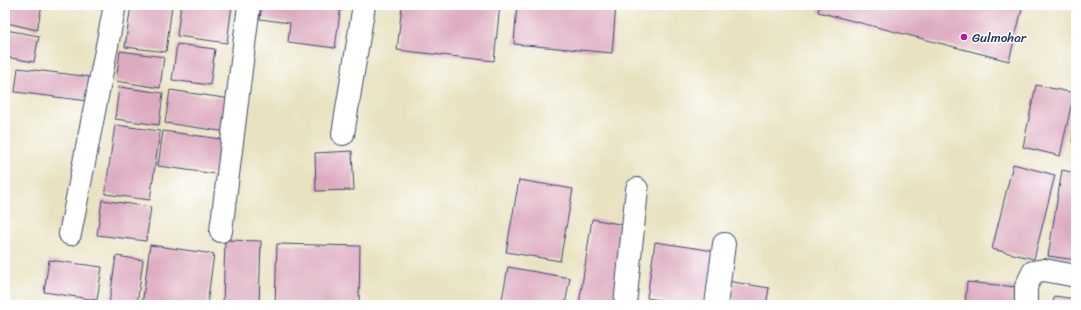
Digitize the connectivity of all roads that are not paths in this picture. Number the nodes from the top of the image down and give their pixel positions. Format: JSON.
{"nodes":[{"id":1,"x":115,"y":5,"type":"edge"},
{"id":2,"x":249,"y":5,"type":"edge"},
{"id":3,"x":364,"y":5,"type":"edge"},
{"id":4,"x":343,"y":134,"type":"dead end"},
{"id":5,"x":637,"y":190,"type":"dead end"},
{"id":6,"x":221,"y":231,"type":"dead end"},
{"id":7,"x":70,"y":234,"type":"dead end"},
{"id":8,"x":724,"y":244,"type":"dead end"},
{"id":9,"x":1076,"y":276,"type":"edge"},
{"id":10,"x":625,"y":305,"type":"edge"},
{"id":11,"x":716,"y":305,"type":"edge"},
{"id":12,"x":1026,"y":305,"type":"edge"}],
"edges":[{"from":1,"to":7,"type":"street"},
{"from":2,"to":6,"type":"street"},
{"from":3,"to":4,"type":"street"},
{"from":5,"to":10,"type":"street"},
{"from":8,"to":11,"type":"street"},
{"from":9,"to":12,"type":"street"}]}
